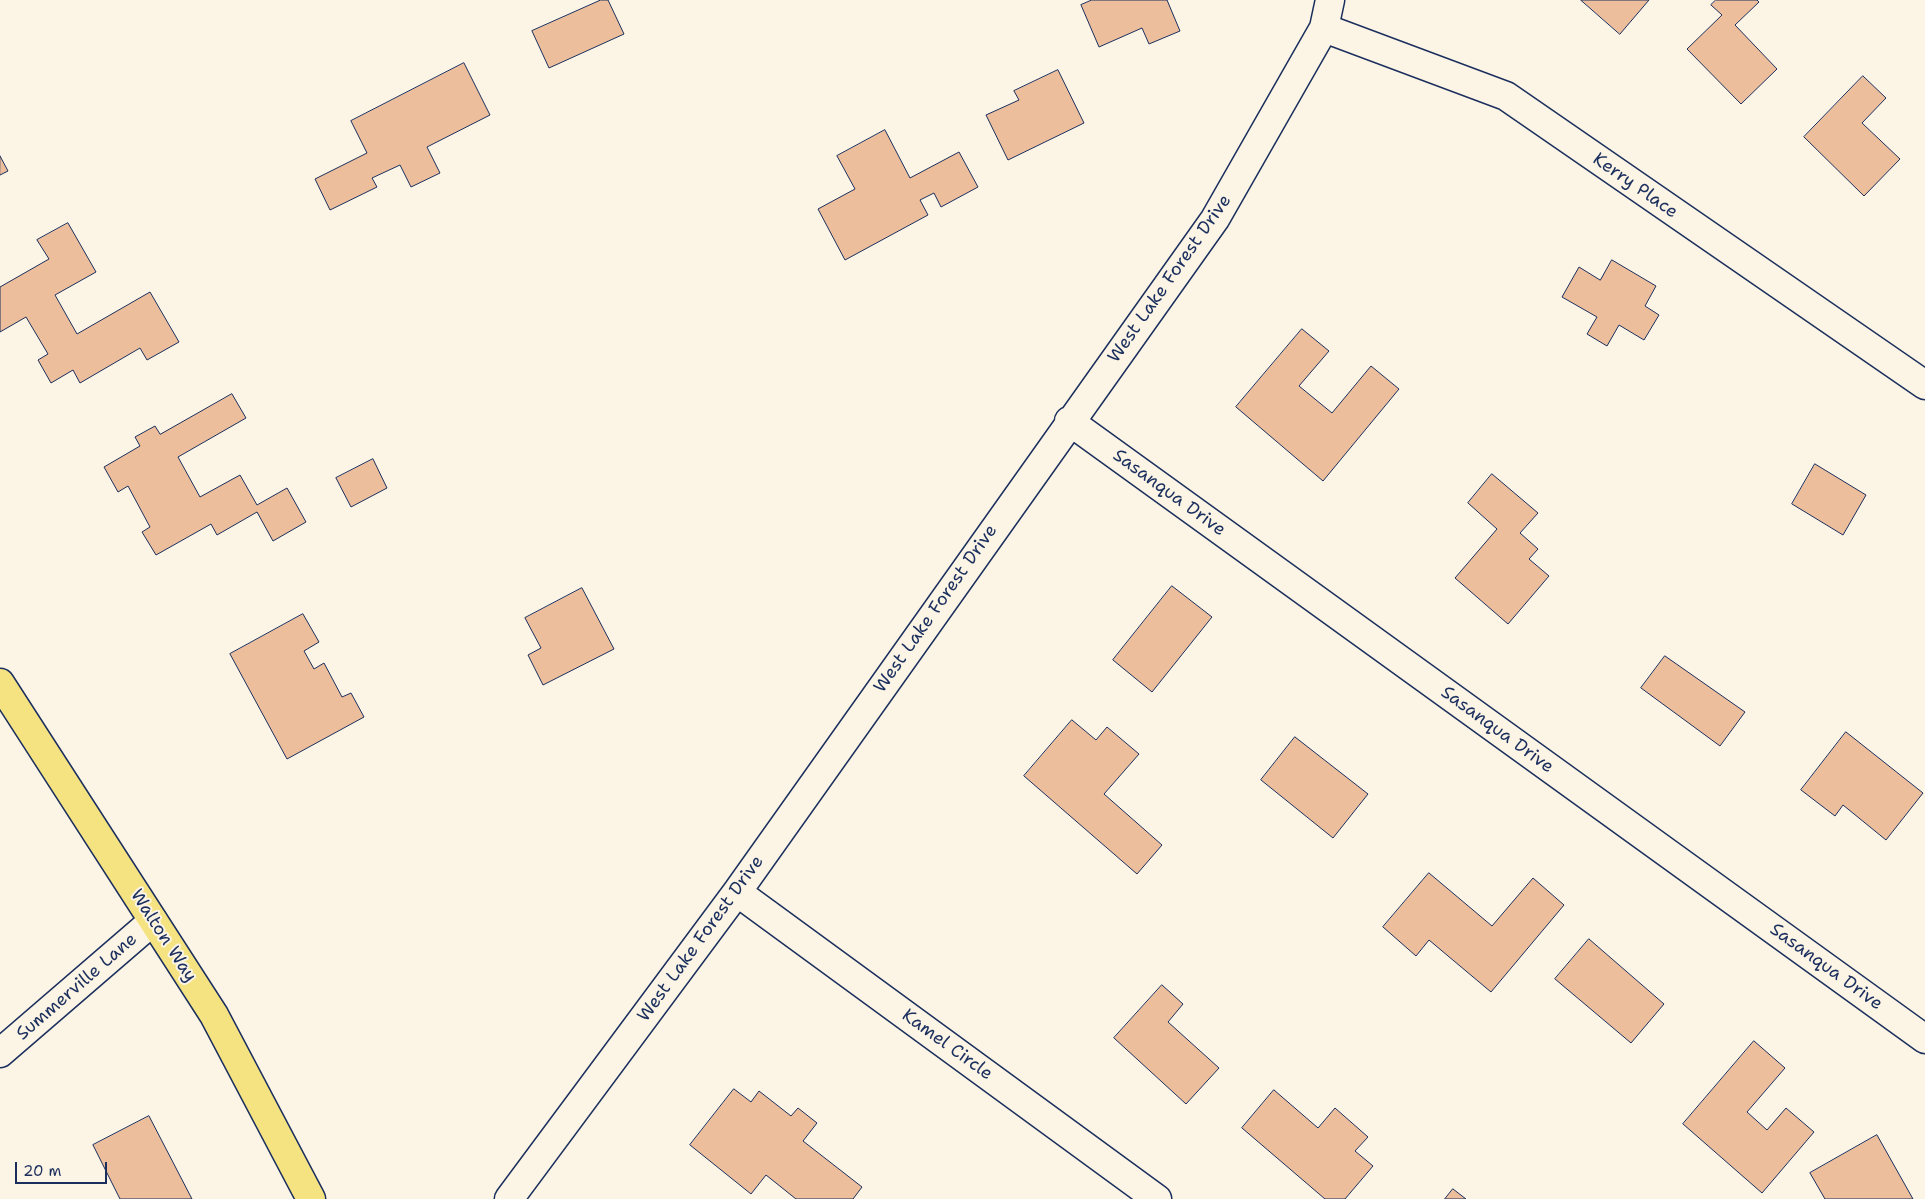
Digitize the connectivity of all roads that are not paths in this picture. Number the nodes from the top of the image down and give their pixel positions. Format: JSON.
{"nodes":[{"id":1,"x":1330,"y":0,"type":"edge"},
{"id":2,"x":1324,"y":28,"type":"junction"},
{"id":3,"x":1925,"y":385,"type":"edge"},
{"id":4,"x":1069,"y":421,"type":"junction"},
{"id":5,"x":0,"y":683,"type":"edge"},
{"id":6,"x":737,"y":892,"type":"junction"},
{"id":7,"x":154,"y":921,"type":"junction"},
{"id":8,"x":1925,"y":1039,"type":"edge"},
{"id":9,"x":0,"y":1053,"type":"edge"},
{"id":10,"x":311,"y":1199,"type":"edge"},
{"id":11,"x":509,"y":1199,"type":"edge"},
{"id":12,"x":1157,"y":1199,"type":"edge"}],
"edges":[{"from":1,"to":2,"type":"street","name":"West Lake Forest Drive"},
{"from":2,"to":3,"type":"street","name":"Kerry Place"},
{"from":2,"to":4,"type":"street","name":"West Lake Forest Drive"},
{"from":4,"to":6,"type":"street","name":"West Lake Forest Drive"},
{"from":4,"to":8,"type":"street","name":"Sasanqua Drive"},
{"from":5,"to":7,"type":"main road","name":"Walton Way"},
{"from":6,"to":11,"type":"street","name":"West Lake Forest Drive"},
{"from":6,"to":12,"type":"street","name":"Kamel Circle"},
{"from":7,"to":9,"type":"street","name":"Summerville Lane"},
{"from":7,"to":10,"type":"main road","name":"Walton Way"}]}
